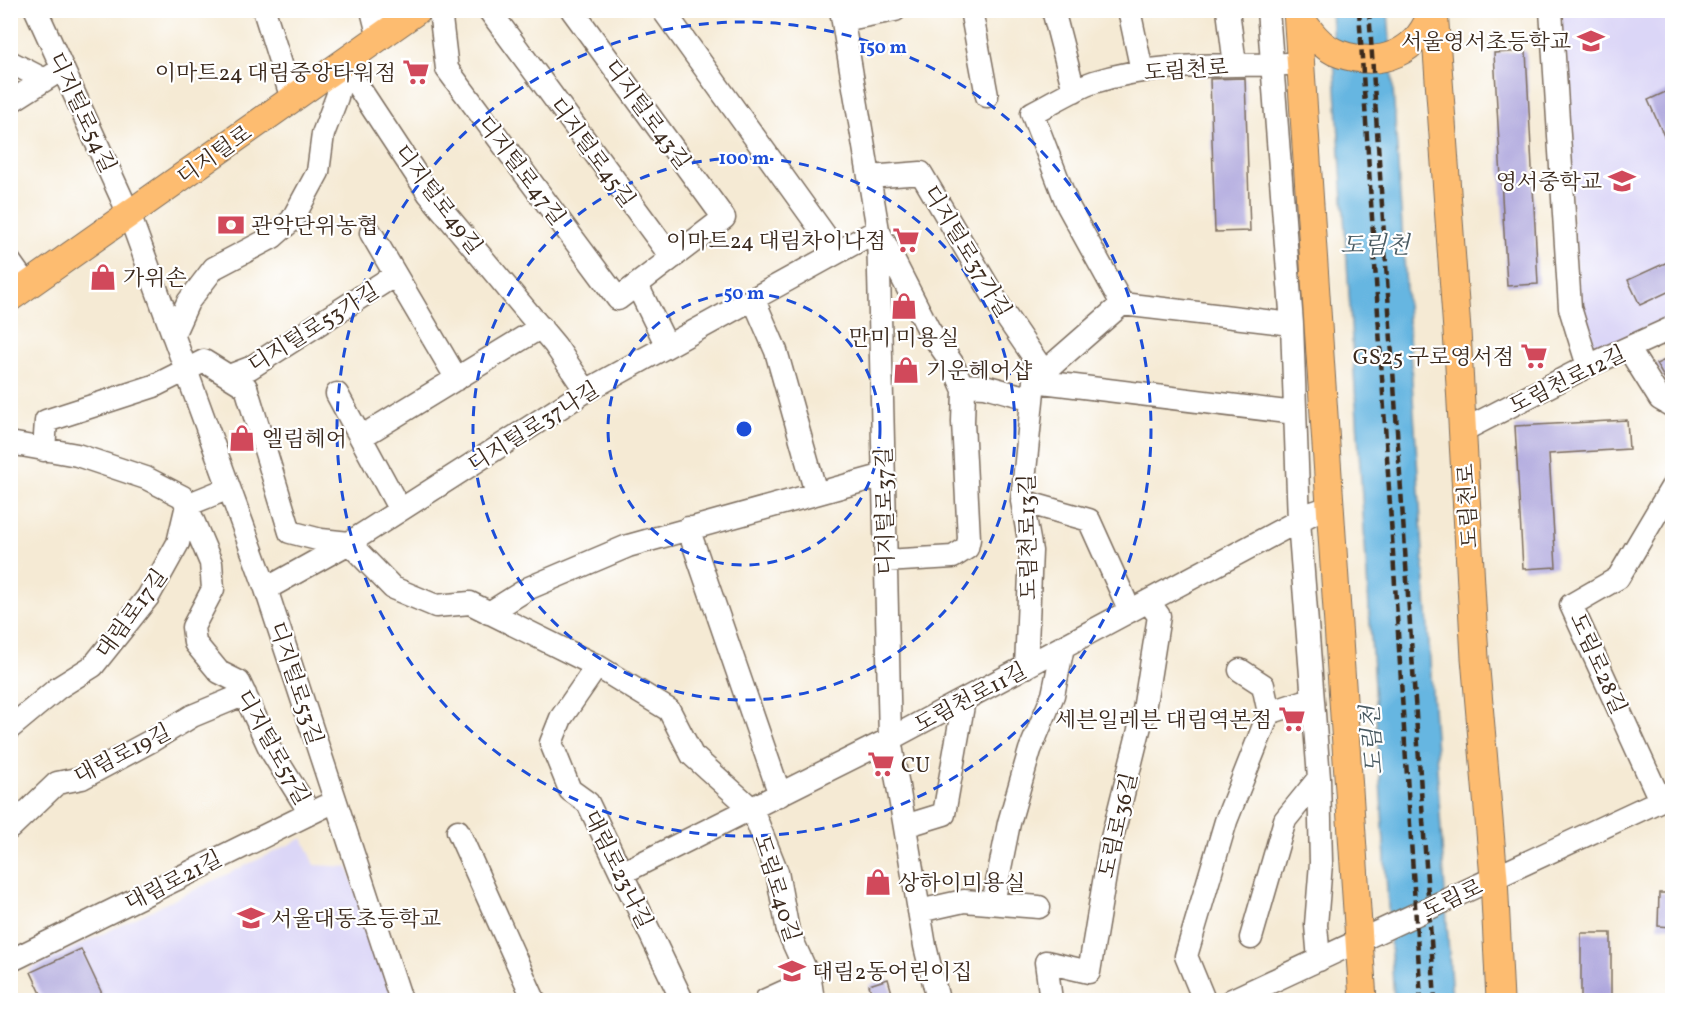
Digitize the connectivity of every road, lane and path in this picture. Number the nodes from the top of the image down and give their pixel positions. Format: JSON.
{"nodes":[{"id":1,"x":36,"y":10,"type":"edge"},
{"id":2,"x":264,"y":10,"type":"edge"},
{"id":3,"x":372,"y":10,"type":"edge"},
{"id":4,"x":418,"y":10,"type":"edge"},
{"id":5,"x":440,"y":10,"type":"edge"},
{"id":6,"x":489,"y":10,"type":"edge"},
{"id":7,"x":572,"y":10,"type":"edge"},
{"id":8,"x":663,"y":10,"type":"edge"},
{"id":9,"x":895,"y":10,"type":"edge"},
{"id":10,"x":971,"y":10,"type":"edge"},
{"id":11,"x":1053,"y":10,"type":"edge"},
{"id":12,"x":1129,"y":10,"type":"edge"},
{"id":13,"x":1228,"y":10,"type":"edge"},
{"id":14,"x":1268,"y":10,"type":"edge"},
{"id":15,"x":1551,"y":10,"type":"edge"},
{"id":16,"x":842,"y":15,"type":"edge"},
{"id":17,"x":1431,"y":16,"type":"edge"},
{"id":18,"x":1300,"y":17,"type":"edge"},
{"id":19,"x":379,"y":38,"type":"junction"},
{"id":20,"x":10,"y":62,"type":"edge"},
{"id":21,"x":1300,"y":64,"type":"junction"},
{"id":22,"x":345,"y":65,"type":"junction"},
{"id":23,"x":1235,"y":65,"type":"junction"},
{"id":24,"x":1272,"y":65,"type":"junction"},
{"id":25,"x":1142,"y":71,"type":"junction"},
{"id":26,"x":53,"y":74,"type":"junction"},
{"id":27,"x":1074,"y":91,"type":"junction"},
{"id":28,"x":987,"y":96,"type":"dead end"},
{"id":29,"x":292,"y":99,"type":"junction"},
{"id":30,"x":10,"y":102,"type":"edge"},
{"id":31,"x":869,"y":177,"type":"junction"},
{"id":32,"x":129,"y":214,"type":"junction"},
{"id":33,"x":878,"y":230,"type":"junction"},
{"id":34,"x":371,"y":233,"type":"dead end"},
{"id":35,"x":837,"y":252,"type":"junction"},
{"id":36,"x":672,"y":258,"type":"junction"},
{"id":37,"x":10,"y":262,"type":"edge"},
{"id":38,"x":395,"y":275,"type":"junction"},
{"id":39,"x":637,"y":285,"type":"junction"},
{"id":40,"x":19,"y":292,"type":"edge"},
{"id":41,"x":753,"y":298,"type":"junction"},
{"id":42,"x":1122,"y":304,"type":"junction"},
{"id":43,"x":1292,"y":324,"type":"junction"},
{"id":44,"x":541,"y":327,"type":"junction"},
{"id":45,"x":1672,"y":328,"type":"edge"},
{"id":46,"x":173,"y":335,"type":"junction"},
{"id":47,"x":667,"y":346,"type":"junction"},
{"id":48,"x":1628,"y":348,"type":"junction"},
{"id":49,"x":1588,"y":366,"type":"junction"},
{"id":50,"x":185,"y":369,"type":"junction"},
{"id":51,"x":229,"y":376,"type":"junction"},
{"id":52,"x":457,"y":379,"type":"junction"},
{"id":53,"x":1037,"y":384,"type":"junction"},
{"id":54,"x":962,"y":385,"type":"junction"},
{"id":55,"x":586,"y":391,"type":"junction"},
{"id":56,"x":337,"y":393,"type":"dead end"},
{"id":57,"x":1672,"y":406,"type":"edge"},
{"id":58,"x":1295,"y":413,"type":"junction"},
{"id":59,"x":1462,"y":431,"type":"junction"},
{"id":60,"x":361,"y":437,"type":"junction"},
{"id":61,"x":10,"y":443,"type":"edge"},
{"id":62,"x":44,"y":450,"type":"junction"},
{"id":63,"x":884,"y":475,"type":"junction"},
{"id":64,"x":229,"y":489,"type":"junction"},
{"id":65,"x":816,"y":493,"type":"junction"},
{"id":66,"x":1671,"y":493,"type":"edge"},
{"id":67,"x":1022,"y":501,"type":"junction"},
{"id":68,"x":187,"y":505,"type":"junction"},
{"id":69,"x":1330,"y":507,"type":"junction"},
{"id":70,"x":400,"y":510,"type":"junction"},
{"id":71,"x":1299,"y":521,"type":"junction"},
{"id":72,"x":688,"y":528,"type":"junction"},
{"id":73,"x":349,"y":543,"type":"junction"},
{"id":74,"x":885,"y":561,"type":"junction"},
{"id":75,"x":266,"y":589,"type":"junction"},
{"id":76,"x":1139,"y":606,"type":"junction"},
{"id":77,"x":489,"y":613,"type":"junction"},
{"id":78,"x":1063,"y":647,"type":"junction"},
{"id":79,"x":597,"y":666,"type":"junction"},
{"id":80,"x":1026,"y":667,"type":"junction"},
{"id":81,"x":1240,"y":670,"type":"dead end"},
{"id":82,"x":245,"y":694,"type":"junction"},
{"id":83,"x":1311,"y":699,"type":"junction"},
{"id":84,"x":964,"y":700,"type":"junction"},
{"id":85,"x":1269,"y":713,"type":"junction"},
{"id":86,"x":10,"y":728,"type":"edge"},
{"id":87,"x":890,"y":739,"type":"junction"},
{"id":88,"x":1319,"y":778,"type":"junction"},
{"id":89,"x":780,"y":795,"type":"junction"},
{"id":90,"x":1666,"y":798,"type":"edge"},
{"id":91,"x":336,"y":802,"type":"junction"},
{"id":92,"x":752,"y":809,"type":"junction"},
{"id":93,"x":310,"y":813,"type":"junction"},
{"id":94,"x":904,"y":826,"type":"junction"},
{"id":95,"x":10,"y":828,"type":"edge"},
{"id":96,"x":458,"y":831,"type":"dead end"},
{"id":97,"x":622,"y":873,"type":"junction"},
{"id":98,"x":1487,"y":881,"type":"junction"},
{"id":99,"x":993,"y":903,"type":"junction"},
{"id":100,"x":1039,"y":908,"type":"dead end"},
{"id":101,"x":919,"y":911,"type":"junction"},
{"id":102,"x":1369,"y":936,"type":"junction"},
{"id":103,"x":1251,"y":938,"type":"dead end"},
{"id":104,"x":1319,"y":960,"type":"junction"},
{"id":105,"x":10,"y":961,"type":"edge"},
{"id":106,"x":812,"y":990,"type":"edge"},
{"id":107,"x":401,"y":1000,"type":"edge"},
{"id":108,"x":534,"y":1000,"type":"edge"},
{"id":109,"x":682,"y":1000,"type":"edge"},
{"id":110,"x":766,"y":1000,"type":"edge"},
{"id":111,"x":938,"y":1000,"type":"edge"},
{"id":112,"x":1051,"y":1000,"type":"edge"},
{"id":113,"x":1204,"y":1000,"type":"edge"},
{"id":114,"x":1232,"y":1000,"type":"edge"},
{"id":115,"x":1363,"y":1000,"type":"edge"},
{"id":116,"x":1500,"y":1000,"type":"edge"}],
"edges":[{"from":1,"to":26,"type":"street","name":"디지털로54길"},
{"from":2,"to":29,"type":"street"},
{"from":3,"to":19,"type":"street"},
{"from":4,"to":19,"type":"main road","name":"디지털로"},
{"from":5,"to":39,"type":"street","name":"디지털로47길"},
{"from":6,"to":36,"type":"street","name":"디지털로45길"},
{"from":7,"to":36,"type":"street","name":"디지털로43길"},
{"from":8,"to":35,"type":"street"},
{"from":9,"to":16,"type":"street","name":"디지털로37길"},
{"from":10,"to":28,"type":"street"},
{"from":11,"to":27,"type":"street"},
{"from":12,"to":25,"type":"street"},
{"from":13,"to":23,"type":"street"},
{"from":14,"to":24,"type":"street"},
{"from":15,"to":49,"type":"street"},
{"from":16,"to":31,"type":"street","name":"디지털로37길"},
{"from":17,"to":18,"type":"main road"},
{"from":17,"to":59,"type":"main road","name":"도림천로"},
{"from":18,"to":21,"type":"main road"},
{"from":19,"to":22,"type":"main road","name":"디지털로"},
{"from":20,"to":26,"type":"street","name":"디지털로54길"},
{"from":21,"to":24,"type":"street","name":"도림천로"},
{"from":21,"to":69,"type":"main road"},
{"from":22,"to":29,"type":"main road","name":"디지털로"},
{"from":22,"to":44,"type":"street","name":"디지털로49길"},
{"from":22,"to":46,"type":"street"},
{"from":23,"to":24,"type":"street","name":"도림천로"},
{"from":23,"to":25,"type":"street","name":"도림천로"},
{"from":24,"to":43,"type":"street"},
{"from":25,"to":27,"type":"street","name":"도림천로"},
{"from":26,"to":30,"type":"street"},
{"from":26,"to":32,"type":"street","name":"디지털로54길"},
{"from":27,"to":42,"type":"street"},
{"from":29,"to":32,"type":"main road","name":"디지털로"},
{"from":31,"to":33,"type":"street","name":"디지털로37길"},
{"from":31,"to":53,"type":"street","name":"디지털로37가길"},
{"from":32,"to":40,"type":"main road","name":"디지털로"},
{"from":32,"to":46,"type":"street","name":"디지털로53길"},
{"from":33,"to":35,"type":"street","name":"디지털로37나길"},
{"from":33,"to":54,"type":"street"},
{"from":33,"to":63,"type":"street","name":"디지털로37길"},
{"from":34,"to":38,"type":"street","name":"디지털로53가길"},
{"from":35,"to":41,"type":"street","name":"디지털로37나길"},
{"from":36,"to":39,"type":"street"},
{"from":37,"to":40,"type":"street"},
{"from":38,"to":51,"type":"street","name":"디지털로53가길"},
{"from":38,"to":52,"type":"street","name":"디지털로53가길"},
{"from":39,"to":47,"type":"street"},
{"from":41,"to":47,"type":"street","name":"디지털로37나길"},
{"from":41,"to":65,"type":"street"},
{"from":42,"to":43,"type":"street"},
{"from":42,"to":53,"type":"street"},
{"from":43,"to":58,"type":"street"},
{"from":44,"to":52,"type":"street"},
{"from":44,"to":55,"type":"street","name":"디지털로49길"},
{"from":45,"to":48,"type":"street","name":"도림천로12길"},
{"from":46,"to":50,"type":"street","name":"디지털로53길"},
{"from":47,"to":55,"type":"street","name":"디지털로37나길"},
{"from":48,"to":49,"type":"street","name":"도림천로12길"},
{"from":48,"to":57,"type":"street"},
{"from":49,"to":59,"type":"street","name":"도림천로12길"},
{"from":50,"to":51,"type":"street","name":"디지털로53가길"},
{"from":50,"to":62,"type":"street"},
{"from":50,"to":64,"type":"street","name":"디지털로53길"},
{"from":51,"to":73,"type":"street","name":"디지털로53가길"},
{"from":52,"to":60,"type":"street"},
{"from":53,"to":54,"type":"street"},
{"from":53,"to":58,"type":"street"},
{"from":53,"to":67,"type":"street","name":"도림천로13길"},
{"from":54,"to":74,"type":"street"},
{"from":55,"to":70,"type":"street","name":"디지털로37나길"},
{"from":56,"to":60,"type":"street"},
{"from":58,"to":71,"type":"street"},
{"from":59,"to":98,"type":"main road","name":"도림천로"},
{"from":60,"to":70,"type":"street"},
{"from":61,"to":62,"type":"street","name":"디지털로57길"},
{"from":62,"to":68,"type":"street","name":"디지털로57길"},
{"from":63,"to":65,"type":"street"},
{"from":63,"to":74,"type":"street","name":"디지털로37길"},
{"from":64,"to":68,"type":"street"},
{"from":64,"to":75,"type":"street","name":"디지털로53길"},
{"from":65,"to":72,"type":"street"},
{"from":66,"to":90,"type":"street","name":"도림로28길"},
{"from":67,"to":76,"type":"street"},
{"from":67,"to":80,"type":"street","name":"도림천로13길"},
{"from":68,"to":82,"type":"street","name":"디지털로57길"},
{"from":68,"to":86,"type":"street","name":"대림로17길"},
{"from":69,"to":71,"type":"street","name":"도림천로11길"},
{"from":69,"to":102,"type":"main road"},
{"from":70,"to":73,"type":"street","name":"디지털로37나길"},
{"from":71,"to":76,"type":"street","name":"도림천로11길"},
{"from":71,"to":83,"type":"street"},
{"from":72,"to":77,"type":"street"},
{"from":72,"to":89,"type":"street"},
{"from":73,"to":75,"type":"street","name":"디지털로37나길"},
{"from":73,"to":77,"type":"street","name":"도림로40길"},
{"from":74,"to":87,"type":"street","name":"디지털로37길"},
{"from":75,"to":91,"type":"street","name":"디지털로53길"},
{"from":76,"to":78,"type":"street","name":"도림천로11길"},
{"from":76,"to":112,"type":"street","name":"도림로36길"},
{"from":77,"to":79,"type":"street","name":"도림로40길"},
{"from":78,"to":80,"type":"street","name":"도림천로11길"},
{"from":78,"to":99,"type":"street","name":"도림천로11길"},
{"from":79,"to":92,"type":"street","name":"도림로40길"},
{"from":79,"to":97,"type":"street","name":"대림로23나길"},
{"from":80,"to":84,"type":"street","name":"도림천로11길"},
{"from":81,"to":85,"type":"street"},
{"from":82,"to":93,"type":"street","name":"디지털로57길"},
{"from":82,"to":95,"type":"street","name":"대림로19길"},
{"from":83,"to":85,"type":"street"},
{"from":83,"to":88,"type":"street"},
{"from":84,"to":87,"type":"street","name":"도림천로11길"},
{"from":84,"to":94,"type":"street"},
{"from":85,"to":113,"type":"street"},
{"from":87,"to":89,"type":"street","name":"도림천로11길"},
{"from":87,"to":94,"type":"street","name":"디지털로37길"},
{"from":88,"to":103,"type":"street"},
{"from":88,"to":104,"type":"street"},
{"from":89,"to":92,"type":"street","name":"도림천로11길"},
{"from":90,"to":98,"type":"street","name":"도림로"},
{"from":91,"to":93,"type":"street","name":"대림로21길"},
{"from":91,"to":107,"type":"street","name":"디지털로53길"},
{"from":92,"to":97,"type":"street","name":"도림천로11길"},
{"from":92,"to":106,"type":"street","name":"도림로40길"},
{"from":93,"to":105,"type":"street","name":"대림로21길"},
{"from":94,"to":101,"type":"street","name":"디지털로37길"},
{"from":96,"to":108,"type":"street"},
{"from":97,"to":109,"type":"street","name":"대림로23나길"},
{"from":98,"to":102,"type":"street","name":"도림로"},
{"from":98,"to":116,"type":"main road","name":"도림천로"},
{"from":99,"to":100,"type":"street"},
{"from":99,"to":101,"type":"street"},
{"from":101,"to":111,"type":"street","name":"디지털로37길"},
{"from":102,"to":104,"type":"street","name":"도림로"},
{"from":102,"to":115,"type":"main road"},
{"from":104,"to":114,"type":"street","name":"도림로"},
{"from":106,"to":110,"type":"street"}]}
